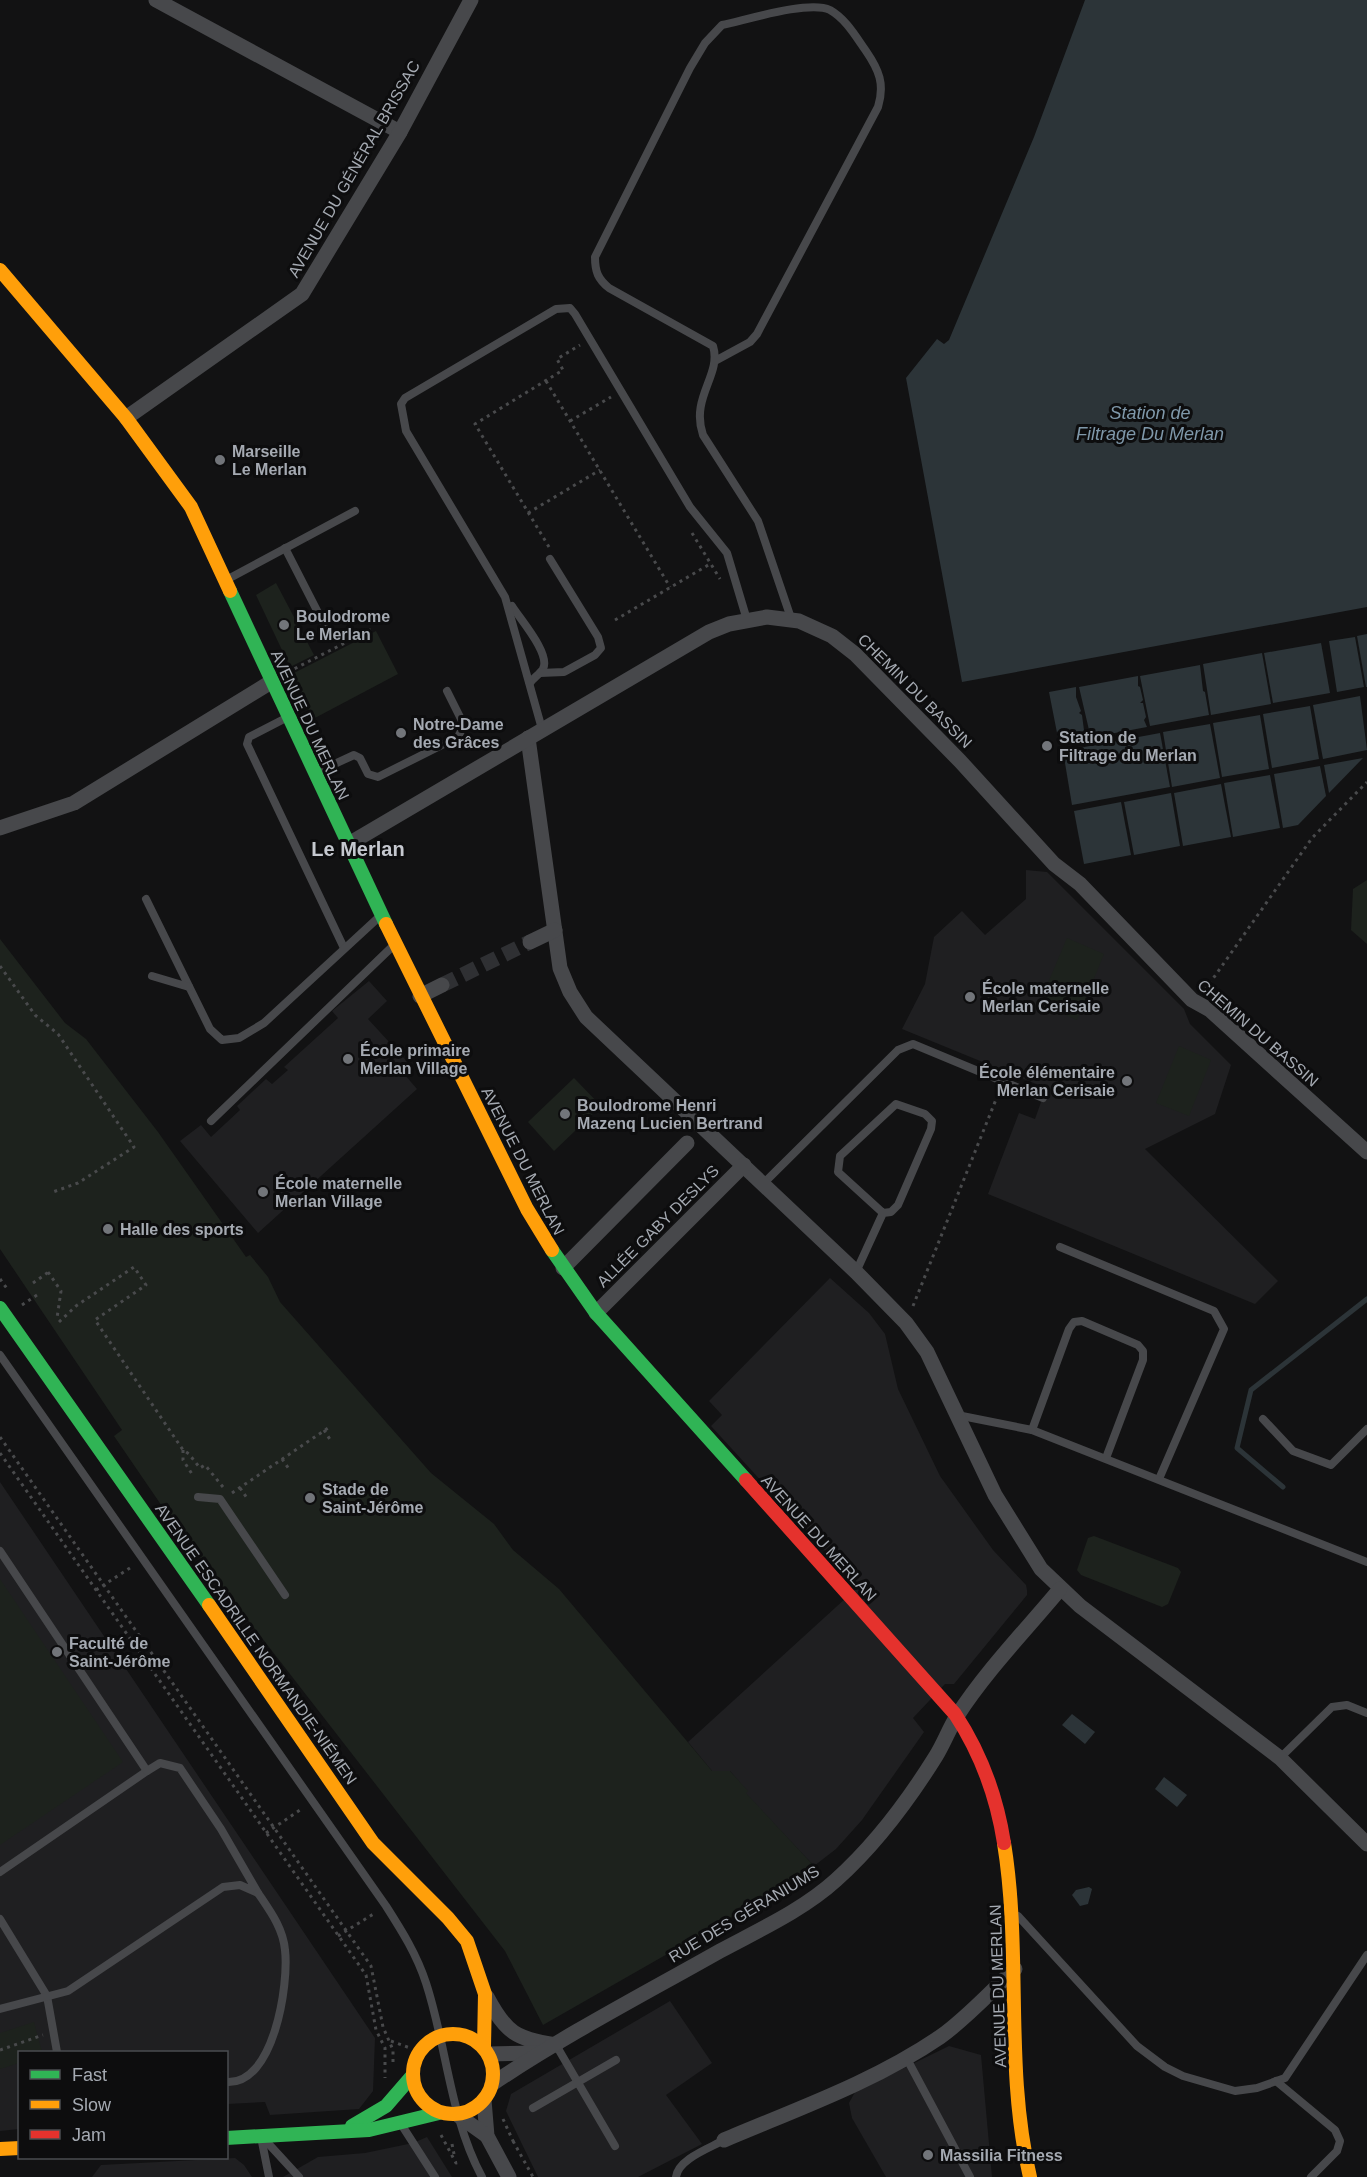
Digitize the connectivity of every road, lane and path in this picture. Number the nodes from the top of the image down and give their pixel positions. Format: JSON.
{"nodes":[{"id":1,"x":156,"y":0,"type":"edge"},
{"id":2,"x":471,"y":0,"type":"edge"},
{"id":3,"x":400,"y":132,"type":"junction"},
{"id":4,"x":0,"y":270,"type":"edge"},
{"id":5,"x":575,"y":335,"type":"dead end"},
{"id":6,"x":715,"y":361,"type":"junction"},
{"id":7,"x":546,"y":381,"type":"junction"},
{"id":8,"x":617,"y":406,"type":"dead end"},
{"id":9,"x":126,"y":418,"type":"junction"},
{"id":10,"x":570,"y":421,"type":"junction"},
{"id":11,"x":600,"y":470,"type":"junction"},
{"id":12,"x":355,"y":511,"type":"dead end"},
{"id":13,"x":528,"y":513,"type":"junction"},
{"id":14,"x":687,"y":524,"type":"dead end"},
{"id":15,"x":285,"y":548,"type":"junction"},
{"id":16,"x":550,"y":559,"type":"joint"},
{"id":17,"x":710,"y":564,"type":"junction"},
{"id":18,"x":226,"y":580,"type":"junction"},
{"id":19,"x":670,"y":587,"type":"junction"},
{"id":20,"x":725,"y":588,"type":"dead end"},
{"id":21,"x":506,"y":597,"type":"junction"},
{"id":22,"x":615,"y":620,"type":"dead end"},
{"id":23,"x":747,"y":620,"type":"junction"},
{"id":24,"x":792,"y":621,"type":"junction"},
{"id":25,"x":372,"y":629,"type":"dead end"},
{"id":26,"x":329,"y":634,"type":"dead end"},
{"id":27,"x":540,"y":673,"type":"junction"},
{"id":28,"x":271,"y":682,"type":"junction"},
{"id":29,"x":530,"y":682,"type":"junction"},
{"id":30,"x":447,"y":691,"type":"dead end"},
{"id":31,"x":287,"y":717,"type":"junction"},
{"id":32,"x":542,"y":729,"type":"junction"},
{"id":33,"x":528,"y":738,"type":"junction"},
{"id":34,"x":314,"y":773,"type":"junction"},
{"id":35,"x":1367,"y":782,"type":"edge"},
{"id":36,"x":0,"y":828,"type":"edge"},
{"id":37,"x":346,"y":845,"type":"junction"},
{"id":38,"x":146,"y":899,"type":"dead end"},
{"id":39,"x":381,"y":916,"type":"junction"},
{"id":40,"x":555,"y":930,"type":"junction"},
{"id":41,"x":530,"y":942,"type":"tunnel mouth"},
{"id":42,"x":395,"y":944,"type":"junction"},
{"id":43,"x":344,"y":948,"type":"junction"},
{"id":44,"x":0,"y":966,"type":"edge"},
{"id":45,"x":152,"y":976,"type":"dead end"},
{"id":46,"x":442,"y":985,"type":"tunnel mouth"},
{"id":47,"x":189,"y":987,"type":"junction"},
{"id":48,"x":420,"y":996,"type":"junction"},
{"id":49,"x":1192,"y":1000,"type":"junction"},
{"id":50,"x":1003,"y":1082,"type":"junction"},
{"id":51,"x":1043,"y":1098,"type":"dead end"},
{"id":52,"x":211,"y":1121,"type":"dead end"},
{"id":53,"x":687,"y":1143,"type":"dead end"},
{"id":54,"x":1367,"y":1152,"type":"edge"},
{"id":55,"x":744,"y":1166,"type":"junction"},
{"id":56,"x":764,"y":1184,"type":"junction"},
{"id":57,"x":53,"y":1192,"type":"dead end"},
{"id":58,"x":883,"y":1213,"type":"junction"},
{"id":59,"x":1060,"y":1247,"type":"dead end"},
{"id":60,"x":562,"y":1268,"type":"junction"},
{"id":61,"x":856,"y":1272,"type":"junction"},
{"id":62,"x":33,"y":1282,"type":"dead end"},
{"id":63,"x":40,"y":1293,"type":"dead end"},
{"id":64,"x":19,"y":1306,"type":"dead end"},
{"id":65,"x":0,"y":1308,"type":"edge"},
{"id":66,"x":596,"y":1313,"type":"junction"},
{"id":67,"x":906,"y":1323,"type":"junction"},
{"id":68,"x":0,"y":1355,"type":"edge"},
{"id":69,"x":957,"y":1415,"type":"junction"},
{"id":70,"x":1263,"y":1419,"type":"dead end"},
{"id":71,"x":331,"y":1426,"type":"dead end"},
{"id":72,"x":1367,"y":1429,"type":"edge"},
{"id":73,"x":324,"y":1430,"type":"junction"},
{"id":74,"x":1032,"y":1430,"type":"junction"},
{"id":75,"x":0,"y":1437,"type":"edge"},
{"id":76,"x":332,"y":1441,"type":"dead end"},
{"id":77,"x":183,"y":1450,"type":"junction"},
{"id":78,"x":0,"y":1453,"type":"edge"},
{"id":79,"x":1106,"y":1458,"type":"junction"},
{"id":80,"x":282,"y":1459,"type":"junction"},
{"id":81,"x":289,"y":1469,"type":"dead end"},
{"id":82,"x":192,"y":1474,"type":"dead end"},
{"id":83,"x":1159,"y":1479,"type":"junction"},
{"id":84,"x":240,"y":1488,"type":"junction"},
{"id":85,"x":198,"y":1497,"type":"dead end"},
{"id":86,"x":247,"y":1498,"type":"dead end"},
{"id":87,"x":0,"y":1551,"type":"edge"},
{"id":88,"x":1367,"y":1562,"type":"edge"},
{"id":89,"x":1060,"y":1589,"type":"junction"},
{"id":90,"x":285,"y":1594,"type":"dead end"},
{"id":91,"x":1367,"y":1713,"type":"edge"},
{"id":92,"x":957,"y":1717,"type":"junction"},
{"id":93,"x":1280,"y":1758,"type":"junction"},
{"id":94,"x":147,"y":1772,"type":"junction"},
{"id":95,"x":1367,"y":1844,"type":"edge"},
{"id":96,"x":0,"y":1872,"type":"edge"},
{"id":97,"x":258,"y":1893,"type":"junction"},
{"id":98,"x":1013,"y":1911,"type":"junction"},
{"id":99,"x":0,"y":1919,"type":"edge"},
{"id":100,"x":1367,"y":1955,"type":"edge"},
{"id":101,"x":1015,"y":1969,"type":"junction"},
{"id":102,"x":485,"y":1994,"type":"junction"},
{"id":103,"x":47,"y":1996,"type":"junction"},
{"id":104,"x":0,"y":2009,"type":"edge"},
{"id":105,"x":462,"y":2024,"type":"junction"},
{"id":106,"x":53,"y":2031,"type":"junction"},
{"id":107,"x":440,"y":2035,"type":"junction"},
{"id":108,"x":556,"y":2045,"type":"junction"},
{"id":109,"x":410,"y":2048,"type":"dead end"},
{"id":110,"x":0,"y":2050,"type":"edge"},
{"id":111,"x":486,"y":2050,"type":"junction"},
{"id":112,"x":57,"y":2051,"type":"edge"},
{"id":113,"x":539,"y":2052,"type":"junction"},
{"id":114,"x":907,"y":2059,"type":"junction"},
{"id":115,"x":616,"y":2060,"type":"dead end"},
{"id":116,"x":412,"y":2076,"type":"junction"},
{"id":117,"x":1276,"y":2081,"type":"junction"},
{"id":118,"x":228,"y":2082,"type":"edge"},
{"id":119,"x":384,"y":2082,"type":"dead end"},
{"id":120,"x":577,"y":2082,"type":"junction"},
{"id":121,"x":492,"y":2084,"type":"junction"},
{"id":122,"x":484,"y":2100,"type":"junction"},
{"id":123,"x":533,"y":2108,"type":"dead end"},
{"id":124,"x":439,"y":2113,"type":"junction"},
{"id":125,"x":459,"y":2116,"type":"junction"},
{"id":126,"x":400,"y":2123,"type":"junction"},
{"id":127,"x":333,"y":2134,"type":"junction"},
{"id":128,"x":260,"y":2136,"type":"junction"},
{"id":129,"x":487,"y":2136,"type":"junction"},
{"id":130,"x":228,"y":2138,"type":"edge"},
{"id":131,"x":724,"y":2140,"type":"joint"},
{"id":132,"x":513,"y":2141,"type":"dead end"},
{"id":133,"x":615,"y":2146,"type":"dead end"},
{"id":134,"x":18,"y":2148,"type":"edge"},
{"id":135,"x":0,"y":2149,"type":"edge"},
{"id":136,"x":269,"y":2177,"type":"edge"},
{"id":137,"x":299,"y":2177,"type":"edge"},
{"id":138,"x":435,"y":2177,"type":"edge"},
{"id":139,"x":482,"y":2177,"type":"edge"},
{"id":140,"x":509,"y":2177,"type":"edge"},
{"id":141,"x":533,"y":2177,"type":"edge"},
{"id":142,"x":676,"y":2177,"type":"edge"},
{"id":143,"x":970,"y":2177,"type":"edge"},
{"id":144,"x":1030,"y":2177,"type":"edge"},
{"id":145,"x":1311,"y":2177,"type":"edge"}],
"edges":[{"from":1,"to":3,"type":"street"},
{"from":2,"to":3,"type":"street","name":"AVENUE DU GÉNÉRAL BRISSAC"},
{"from":3,"to":9,"type":"street","name":"AVENUE DU GÉNÉRAL BRISSAC"},
{"from":4,"to":9,"type":"street","name":"AVENUE DU MERLAN"},
{"from":5,"to":7,"type":"path"},
{"from":6,"to":6,"type":"lane"},
{"from":6,"to":24,"type":"lane"},
{"from":7,"to":10,"type":"path"},
{"from":7,"to":13,"type":"path"},
{"from":8,"to":10,"type":"path"},
{"from":9,"to":18,"type":"street","name":"AVENUE DU MERLAN"},
{"from":10,"to":11,"type":"path"},
{"from":11,"to":13,"type":"path"},
{"from":11,"to":19,"type":"path"},
{"from":12,"to":15,"type":"lane"},
{"from":13,"to":16,"type":"path"},
{"from":14,"to":17,"type":"path"},
{"from":15,"to":18,"type":"lane"},
{"from":15,"to":26,"type":"lane"},
{"from":16,"to":27,"type":"lane"},
{"from":17,"to":19,"type":"path"},
{"from":17,"to":20,"type":"path"},
{"from":18,"to":28,"type":"street","name":"AVENUE DU MERLAN"},
{"from":19,"to":22,"type":"path"},
{"from":21,"to":23,"type":"lane"},
{"from":21,"to":27,"type":"lane"},
{"from":21,"to":29,"type":"lane"},
{"from":23,"to":24,"type":"street","name":"CHEMIN DU BASSIN"},
{"from":23,"to":32,"type":"street","name":"CHEMIN DU BASSIN"},
{"from":24,"to":49,"type":"street","name":"CHEMIN DU BASSIN"},
{"from":25,"to":28,"type":"path"},
{"from":27,"to":29,"type":"lane"},
{"from":28,"to":31,"type":"street","name":"AVENUE DU MERLAN"},
{"from":28,"to":36,"type":"street"},
{"from":29,"to":32,"type":"lane"},
{"from":30,"to":34,"type":"lane"},
{"from":31,"to":34,"type":"street","name":"AVENUE DU MERLAN"},
{"from":31,"to":43,"type":"lane"},
{"from":32,"to":33,"type":"street","name":"CHEMIN DU BASSIN"},
{"from":33,"to":37,"type":"street","name":"CHEMIN DU BASSIN"},
{"from":33,"to":40,"type":"street"},
{"from":34,"to":37,"type":"street","name":"AVENUE DU MERLAN"},
{"from":35,"to":49,"type":"path"},
{"from":37,"to":39,"type":"street","name":"AVENUE DU MERLAN"},
{"from":38,"to":47,"type":"lane"},
{"from":39,"to":42,"type":"street","name":"AVENUE DU MERLAN"},
{"from":39,"to":43,"type":"lane"},
{"from":40,"to":41,"type":"street"},
{"from":40,"to":55,"type":"street"},
{"from":42,"to":48,"type":"street","name":"AVENUE DU MERLAN"},
{"from":42,"to":52,"type":"lane"},
{"from":43,"to":47,"type":"lane"},
{"from":44,"to":57,"type":"path"},
{"from":45,"to":47,"type":"lane"},
{"from":46,"to":48,"type":"street"},
{"from":48,"to":60,"type":"street","name":"AVENUE DU MERLAN"},
{"from":49,"to":54,"type":"street","name":"CHEMIN DU BASSIN"},
{"from":50,"to":51,"type":"lane"},
{"from":50,"to":56,"type":"lane"},
{"from":50,"to":67,"type":"path"},
{"from":53,"to":60,"type":"street"},
{"from":55,"to":56,"type":"street"},
{"from":55,"to":66,"type":"street","name":"ALLÉE GABY DESLYS"},
{"from":56,"to":61,"type":"street"},
{"from":58,"to":58,"type":"lane"},
{"from":58,"to":61,"type":"lane"},
{"from":59,"to":83,"type":"lane"},
{"from":60,"to":66,"type":"street","name":"AVENUE DU MERLAN"},
{"from":61,"to":67,"type":"street"},
{"from":62,"to":77,"type":"path"},
{"from":63,"to":64,"type":"path"},
{"from":65,"to":102,"type":"street","name":"AVENUE ESCADRILLE NORMANDIE-NIÉMEN"},
{"from":66,"to":92,"type":"street","name":"AVENUE DU MERLAN"},
{"from":67,"to":69,"type":"street"},
{"from":68,"to":107,"type":"lane"},
{"from":69,"to":74,"type":"lane"},
{"from":69,"to":89,"type":"street"},
{"from":70,"to":72,"type":"lane"},
{"from":71,"to":73,"type":"path"},
{"from":73,"to":76,"type":"path"},
{"from":73,"to":80,"type":"path"},
{"from":74,"to":79,"type":"lane"},
{"from":74,"to":79,"type":"lane"},
{"from":75,"to":109,"type":"path"},
{"from":77,"to":82,"type":"path"},
{"from":77,"to":84,"type":"path"},
{"from":78,"to":119,"type":"path"},
{"from":79,"to":83,"type":"lane"},
{"from":80,"to":81,"type":"path"},
{"from":80,"to":84,"type":"path"},
{"from":83,"to":88,"type":"lane"},
{"from":84,"to":86,"type":"path"},
{"from":85,"to":90,"type":"lane"},
{"from":87,"to":94,"type":"lane"},
{"from":89,"to":92,"type":"street","name":"RUE DES GÉRANIUMS"},
{"from":89,"to":93,"type":"street"},
{"from":91,"to":93,"type":"lane"},
{"from":92,"to":98,"type":"street","name":"AVENUE DU MERLAN"},
{"from":92,"to":108,"type":"street","name":"RUE DES GÉRANIUMS"},
{"from":93,"to":95,"type":"street"},
{"from":94,"to":96,"type":"lane"},
{"from":94,"to":97,"type":"lane"},
{"from":97,"to":103,"type":"lane"},
{"from":97,"to":118,"type":"lane"},
{"from":98,"to":101,"type":"street","name":"AVENUE DU MERLAN"},
{"from":98,"to":117,"type":"lane"},
{"from":99,"to":103,"type":"lane"},
{"from":100,"to":117,"type":"lane"},
{"from":101,"to":114,"type":"street"},
{"from":101,"to":144,"type":"street","name":"AVENUE DU MERLAN"},
{"from":102,"to":105,"type":"street"},
{"from":102,"to":108,"type":"street"},
{"from":102,"to":111,"type":"street","name":"AVENUE ESCADRILLE NORMANDIE-NIÉMEN"},
{"from":103,"to":104,"type":"lane"},
{"from":103,"to":106,"type":"lane"},
{"from":105,"to":107,"type":"street"},
{"from":105,"to":111,"type":"street"},
{"from":106,"to":110,"type":"path"},
{"from":106,"to":112,"type":"lane"},
{"from":107,"to":116,"type":"street"},
{"from":107,"to":125,"type":"lane"},
{"from":108,"to":113,"type":"street","name":"RUE DES GÉRANIUMS"},
{"from":108,"to":120,"type":"lane"},
{"from":111,"to":113,"type":"street","name":"RUE DES GÉRANIUMS"},
{"from":111,"to":121,"type":"street","name":"AVENUE ESCADRILLE NORMANDIE-NIÉMEN"},
{"from":113,"to":121,"type":"street","name":"RUE DES GÉRANIUMS"},
{"from":114,"to":131,"type":"street"},
{"from":114,"to":143,"type":"lane"},
{"from":115,"to":120,"type":"lane"},
{"from":116,"to":124,"type":"street"},
{"from":116,"to":127,"type":"street"},
{"from":117,"to":145,"type":"lane"},
{"from":120,"to":123,"type":"lane"},
{"from":120,"to":133,"type":"lane"},
{"from":121,"to":122,"type":"street"},
{"from":122,"to":125,"type":"street"},
{"from":122,"to":129,"type":"street"},
{"from":124,"to":125,"type":"street"},
{"from":124,"to":126,"type":"street"},
{"from":125,"to":129,"type":"street"},
{"from":125,"to":139,"type":"lane"},
{"from":126,"to":127,"type":"street"},
{"from":126,"to":138,"type":"lane"},
{"from":127,"to":128,"type":"street"},
{"from":128,"to":130,"type":"street"},
{"from":128,"to":136,"type":"lane"},
{"from":128,"to":137,"type":"lane"},
{"from":129,"to":140,"type":"street"},
{"from":131,"to":142,"type":"lane"},
{"from":132,"to":141,"type":"path"},
{"from":134,"to":135,"type":"street"}]}
